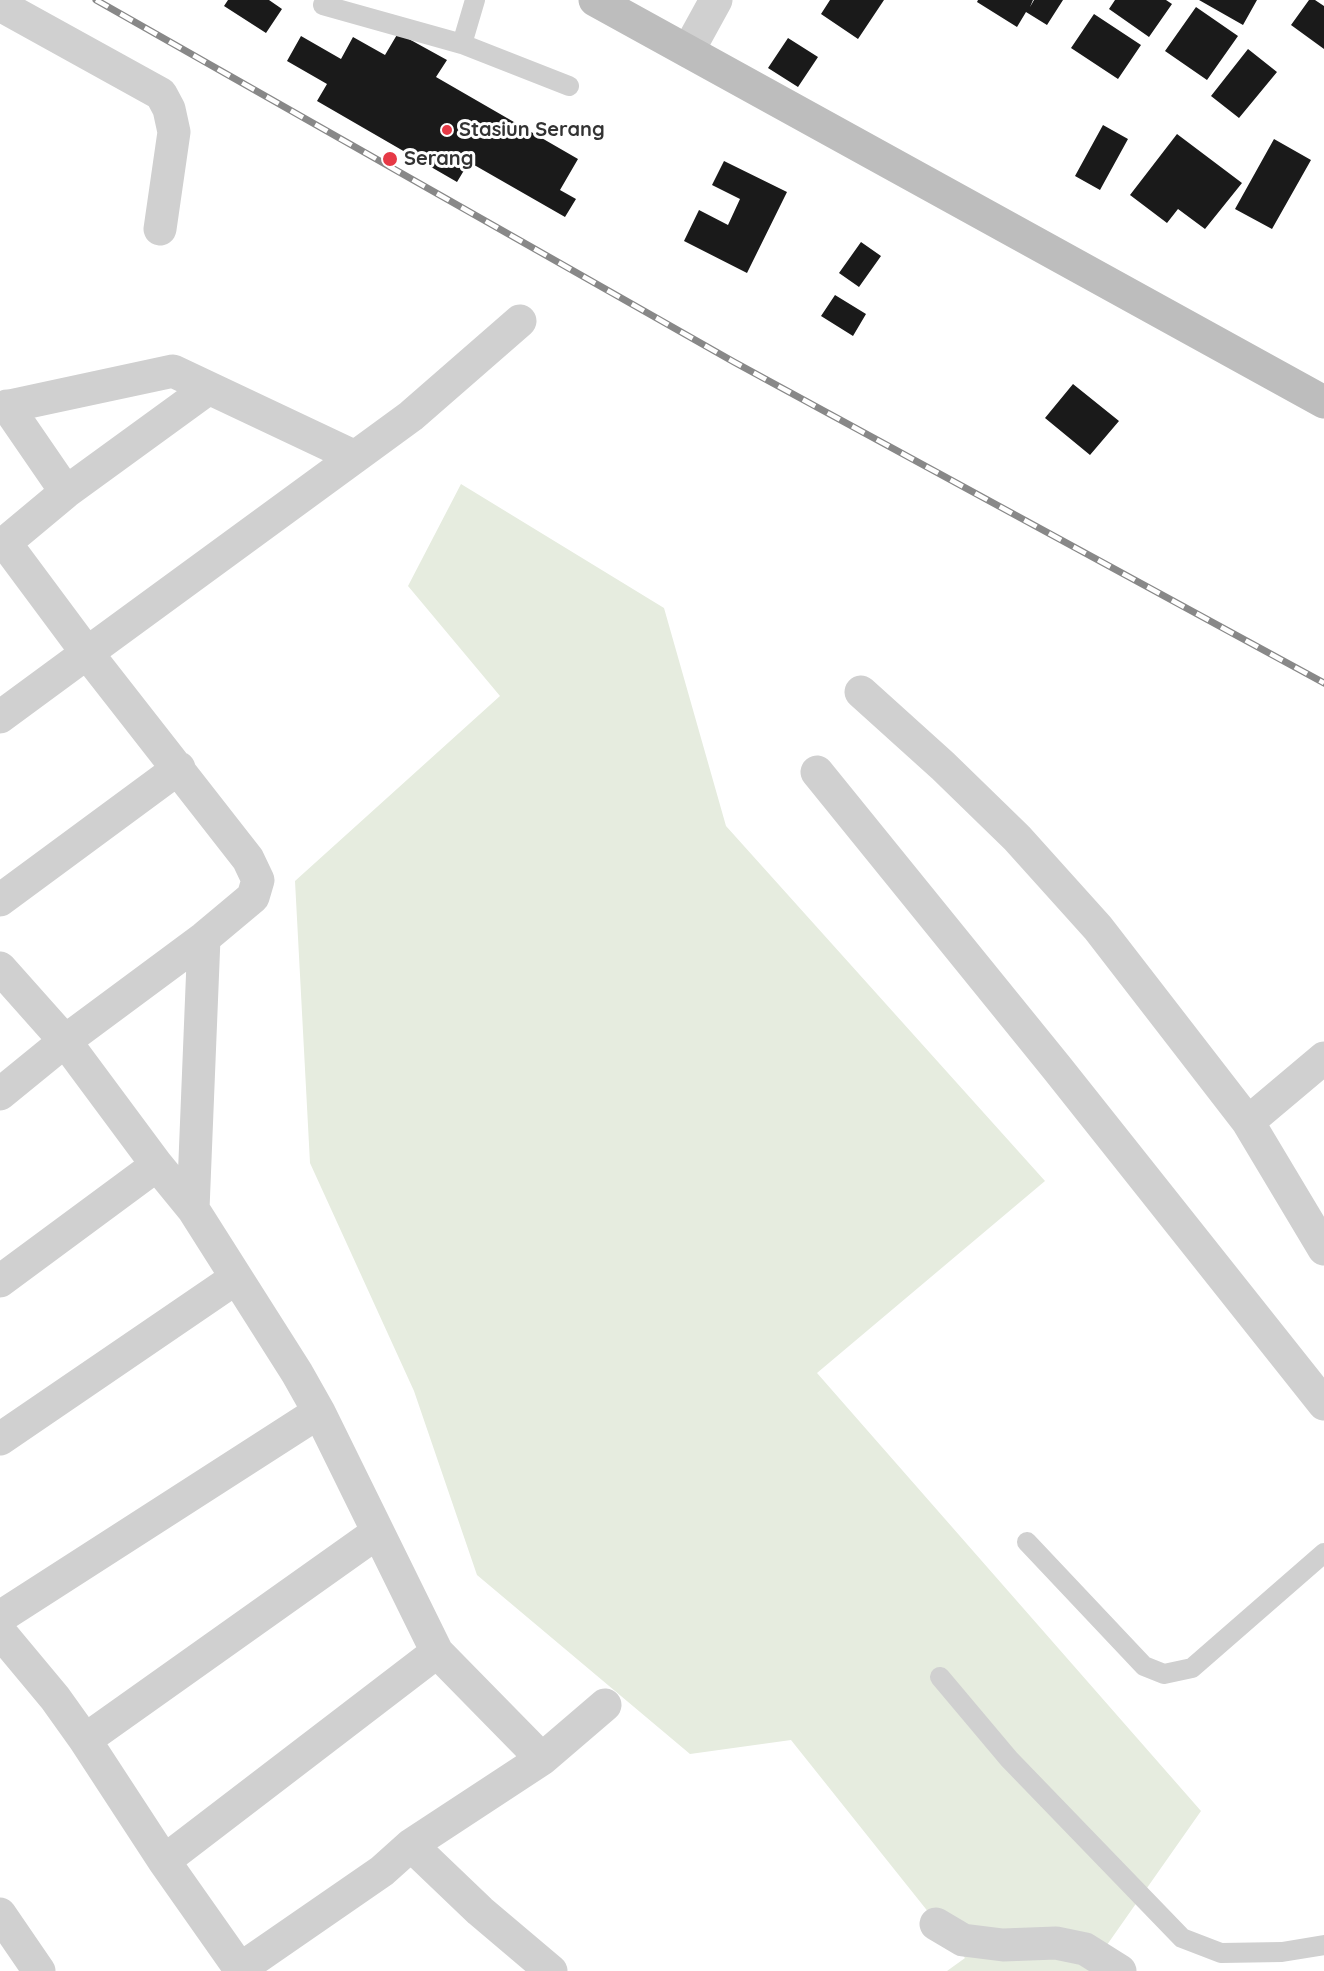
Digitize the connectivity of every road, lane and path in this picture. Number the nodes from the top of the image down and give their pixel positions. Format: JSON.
{"nodes":[{"id":1,"x":476,"y":0,"type":"edge"},
{"id":2,"x":595,"y":0,"type":"edge"},
{"id":3,"x":716,"y":0,"type":"edge"},
{"id":4,"x":0,"y":5,"type":"edge"},
{"id":5,"x":323,"y":5,"type":"dead end"},
{"id":6,"x":462,"y":44,"type":"junction"},
{"id":7,"x":688,"y":51,"type":"junction"},
{"id":8,"x":569,"y":86,"type":"dead end"},
{"id":9,"x":160,"y":229,"type":"dead end"},
{"id":10,"x":520,"y":321,"type":"dead end"},
{"id":11,"x":209,"y":388,"type":"junction"},
{"id":12,"x":1322,"y":396,"type":"edge"},
{"id":13,"x":4,"y":407,"type":"edge"},
{"id":14,"x":354,"y":456,"type":"junction"},
{"id":15,"x":66,"y":492,"type":"junction"},
{"id":16,"x":3,"y":545,"type":"edge"},
{"id":17,"x":87,"y":653,"type":"junction"},
{"id":18,"x":861,"y":693,"type":"dead end"},
{"id":19,"x":0,"y":717,"type":"edge"},
{"id":20,"x":179,"y":768,"type":"junction"},
{"id":21,"x":817,"y":772,"type":"dead end"},
{"id":22,"x":0,"y":900,"type":"edge"},
{"id":23,"x":204,"y":938,"type":"junction"},
{"id":24,"x":0,"y":968,"type":"edge"},
{"id":25,"x":65,"y":1041,"type":"junction"},
{"id":26,"x":1324,"y":1058,"type":"edge"},
{"id":27,"x":0,"y":1094,"type":"edge"},
{"id":28,"x":1248,"y":1122,"type":"junction"},
{"id":29,"x":157,"y":1165,"type":"junction"},
{"id":30,"x":193,"y":1209,"type":"junction"},
{"id":31,"x":1324,"y":1249,"type":"edge"},
{"id":32,"x":236,"y":1278,"type":"junction"},
{"id":33,"x":0,"y":1281,"type":"edge"},
{"id":34,"x":1324,"y":1404,"type":"edge"},
{"id":35,"x":319,"y":1412,"type":"junction"},
{"id":36,"x":0,"y":1439,"type":"edge"},
{"id":37,"x":378,"y":1532,"type":"junction"},
{"id":38,"x":1027,"y":1542,"type":"dead end"},
{"id":39,"x":1324,"y":1553,"type":"edge"},
{"id":40,"x":0,"y":1617,"type":"edge"},
{"id":41,"x":0,"y":1632,"type":"edge"},
{"id":42,"x":437,"y":1652,"type":"junction"},
{"id":43,"x":940,"y":1677,"type":"dead end"},
{"id":44,"x":605,"y":1705,"type":"dead end"},
{"id":45,"x":85,"y":1740,"type":"junction"},
{"id":46,"x":542,"y":1759,"type":"junction"},
{"id":47,"x":411,"y":1845,"type":"junction"},
{"id":48,"x":164,"y":1861,"type":"junction"},
{"id":49,"x":0,"y":1914,"type":"edge"},
{"id":50,"x":936,"y":1924,"type":"dead end"},
{"id":51,"x":1324,"y":1945,"type":"edge"},
{"id":52,"x":240,"y":1970,"type":"edge"},
{"id":53,"x":39,"y":1971,"type":"edge"},
{"id":54,"x":551,"y":1971,"type":"edge"},
{"id":55,"x":1120,"y":1971,"type":"edge"}],
"edges":[{"from":1,"to":6,"type":"lane"},
{"from":2,"to":7,"type":"main road"},
{"from":3,"to":7,"type":"street"},
{"from":4,"to":9,"type":"street"},
{"from":5,"to":6,"type":"lane"},
{"from":6,"to":8,"type":"lane"},
{"from":7,"to":12,"type":"main road"},
{"from":10,"to":14,"type":"street"},
{"from":11,"to":13,"type":"street"},
{"from":11,"to":14,"type":"street"},
{"from":11,"to":15,"type":"street"},
{"from":13,"to":15,"type":"street"},
{"from":14,"to":17,"type":"street"},
{"from":15,"to":16,"type":"street"},
{"from":16,"to":17,"type":"street"},
{"from":17,"to":19,"type":"street"},
{"from":17,"to":20,"type":"street"},
{"from":18,"to":28,"type":"street"},
{"from":20,"to":22,"type":"street"},
{"from":20,"to":23,"type":"street"},
{"from":21,"to":34,"type":"street"},
{"from":23,"to":25,"type":"street"},
{"from":23,"to":30,"type":"street"},
{"from":24,"to":25,"type":"street"},
{"from":25,"to":27,"type":"street"},
{"from":25,"to":29,"type":"street"},
{"from":26,"to":28,"type":"street"},
{"from":28,"to":31,"type":"street"},
{"from":29,"to":30,"type":"street"},
{"from":29,"to":33,"type":"street"},
{"from":30,"to":32,"type":"street"},
{"from":32,"to":35,"type":"street"},
{"from":32,"to":36,"type":"street"},
{"from":35,"to":37,"type":"street"},
{"from":35,"to":40,"type":"street"},
{"from":37,"to":42,"type":"street"},
{"from":37,"to":45,"type":"street"},
{"from":38,"to":39,"type":"lane"},
{"from":41,"to":45,"type":"street"},
{"from":42,"to":46,"type":"street"},
{"from":42,"to":48,"type":"street"},
{"from":43,"to":51,"type":"lane"},
{"from":44,"to":46,"type":"street"},
{"from":45,"to":48,"type":"street"},
{"from":46,"to":47,"type":"street"},
{"from":47,"to":52,"type":"street"},
{"from":47,"to":54,"type":"street"},
{"from":48,"to":52,"type":"street"},
{"from":49,"to":53,"type":"street"},
{"from":50,"to":55,"type":"street"}]}
